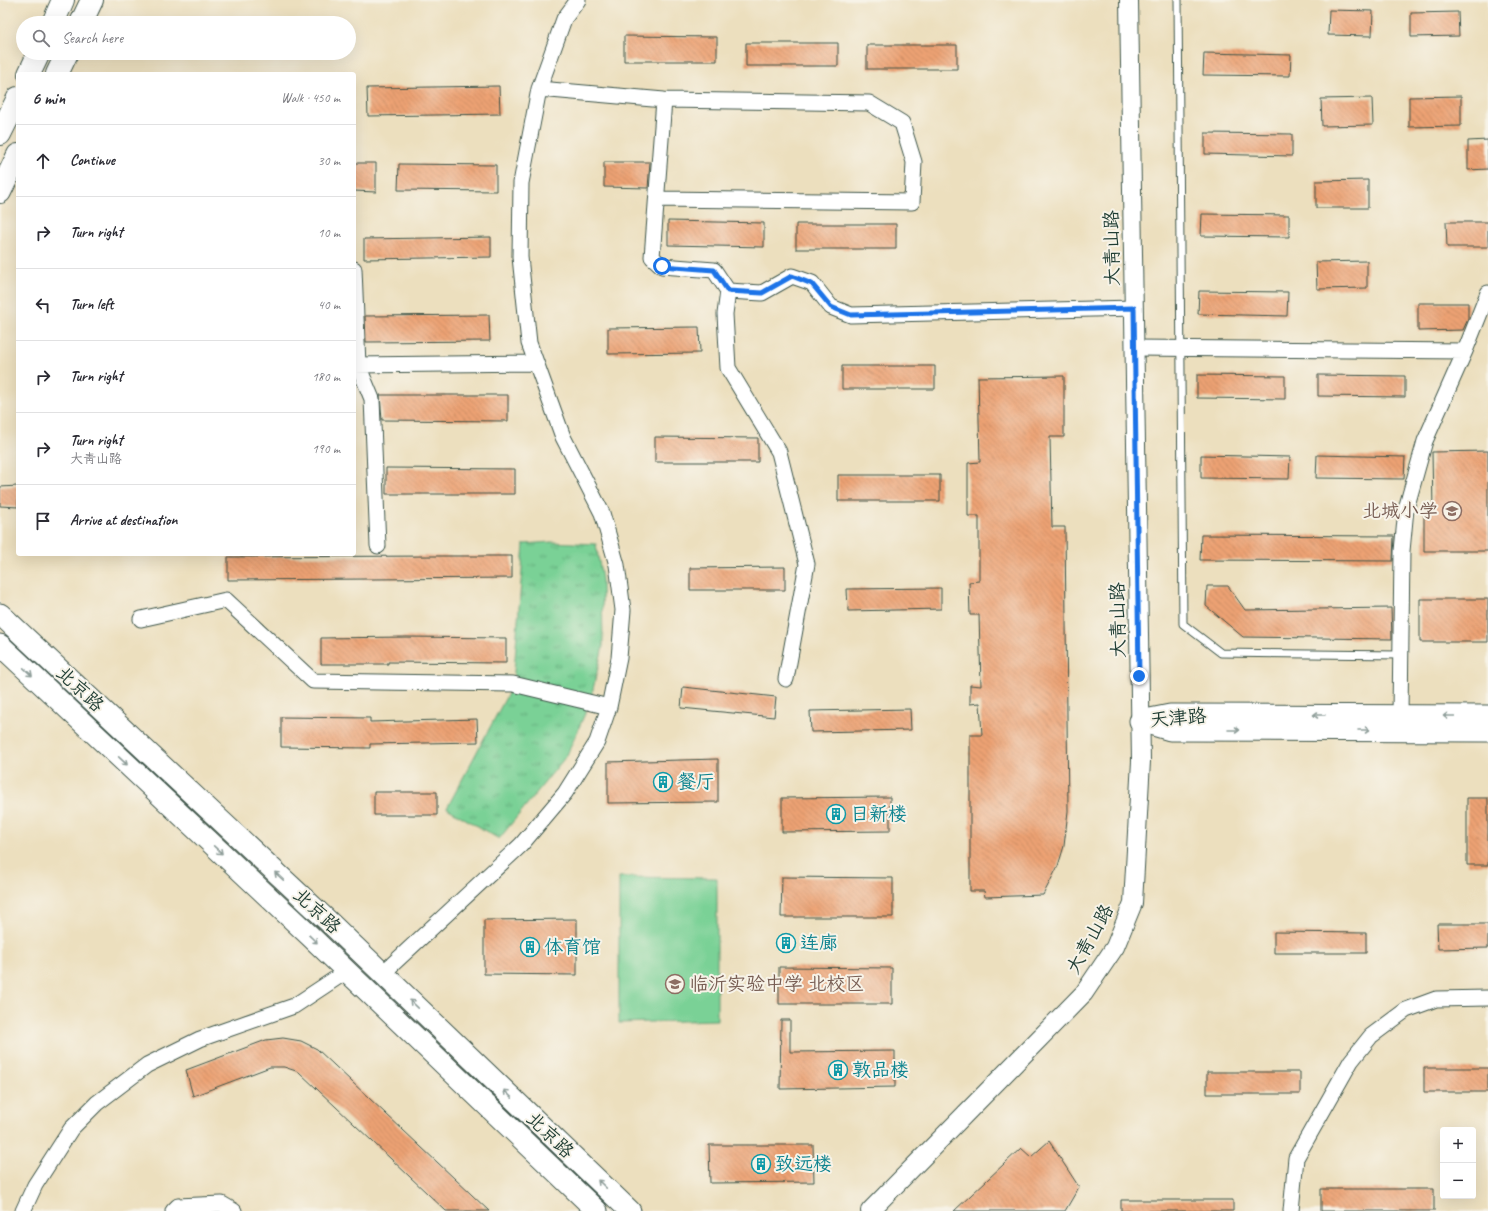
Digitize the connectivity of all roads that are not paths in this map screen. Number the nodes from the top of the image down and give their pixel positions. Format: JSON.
{"nodes":[{"id":1,"x":63,"y":0,"type":"edge"},
{"id":2,"x":92,"y":0,"type":"edge"},
{"id":3,"x":578,"y":0,"type":"edge"},
{"id":4,"x":1129,"y":0,"type":"edge"},
{"id":5,"x":1178,"y":0,"type":"edge"},
{"id":6,"x":56,"y":16,"type":"edge"},
{"id":7,"x":84,"y":16,"type":"edge"},
{"id":8,"x":36,"y":60,"type":"edge"},
{"id":9,"x":64,"y":60,"type":"edge"},
{"id":10,"x":30,"y":72,"type":"edge"},
{"id":11,"x":58,"y":72,"type":"edge"},
{"id":12,"x":539,"y":89,"type":"junction"},
{"id":13,"x":664,"y":100,"type":"junction"},
{"id":14,"x":16,"y":102,"type":"edge"},
{"id":15,"x":0,"y":134,"type":"edge"},
{"id":16,"x":16,"y":159,"type":"edge"},
{"id":17,"x":0,"y":192,"type":"edge"},
{"id":18,"x":657,"y":199,"type":"junction"},
{"id":19,"x":728,"y":291,"type":"junction"},
{"id":20,"x":1488,"y":293,"type":"edge"},
{"id":21,"x":1134,"y":308,"type":"junction"},
{"id":22,"x":1135,"y":348,"type":"junction"},
{"id":23,"x":1182,"y":348,"type":"junction"},
{"id":24,"x":1465,"y":351,"type":"junction"},
{"id":25,"x":536,"y":363,"type":"junction"},
{"id":26,"x":356,"y":365,"type":"edge"},
{"id":27,"x":378,"y":546,"type":"dead end"},
{"id":28,"x":0,"y":614,"type":"edge"},
{"id":29,"x":141,"y":619,"type":"dead end"},
{"id":30,"x":0,"y":646,"type":"edge"},
{"id":31,"x":1400,"y":655,"type":"junction"},
{"id":32,"x":786,"y":679,"type":"dead end"},
{"id":33,"x":609,"y":707,"type":"junction"},
{"id":34,"x":1400,"y":716,"type":"junction"},
{"id":35,"x":1488,"y":716,"type":"edge"},
{"id":36,"x":1140,"y":721,"type":"junction"},
{"id":37,"x":1488,"y":731,"type":"edge"},
{"id":38,"x":347,"y":971,"type":"junction"},
{"id":39,"x":382,"y":974,"type":"junction"},
{"id":40,"x":1488,"y":998,"type":"edge"},
{"id":41,"x":23,"y":1211,"type":"edge"},
{"id":42,"x":173,"y":1211,"type":"edge"},
{"id":43,"x":234,"y":1211,"type":"edge"},
{"id":44,"x":597,"y":1211,"type":"edge"},
{"id":45,"x":630,"y":1211,"type":"edge"},
{"id":46,"x":870,"y":1211,"type":"edge"},
{"id":47,"x":1291,"y":1211,"type":"edge"}],
"edges":[{"from":1,"to":6,"type":"main road"},
{"from":2,"to":7,"type":"main road"},
{"from":3,"to":12,"type":"street"},
{"from":4,"to":21,"type":"street","name":"大青山路"},
{"from":5,"to":23,"type":"lane"},
{"from":8,"to":10,"type":"main road"},
{"from":9,"to":11,"type":"main road"},
{"from":12,"to":13,"type":"street"},
{"from":12,"to":25,"type":"street"},
{"from":13,"to":18,"type":"street"},
{"from":13,"to":18,"type":"street"},
{"from":14,"to":15,"type":"main road"},
{"from":16,"to":17,"type":"main road"},
{"from":18,"to":19,"type":"street"},
{"from":19,"to":21,"type":"street"},
{"from":19,"to":32,"type":"street"},
{"from":20,"to":24,"type":"street"},
{"from":21,"to":22,"type":"street","name":"大青山路"},
{"from":22,"to":23,"type":"street"},
{"from":22,"to":36,"type":"street","name":"大青山路"},
{"from":23,"to":24,"type":"street"},
{"from":23,"to":31,"type":"lane"},
{"from":24,"to":31,"type":"street"},
{"from":25,"to":26,"type":"street"},
{"from":25,"to":33,"type":"street"},
{"from":26,"to":27,"type":"street"},
{"from":39,"to":28,"type":"main road","name":"北京路","one_way":true},
{"from":29,"to":33,"type":"street"},
{"from":30,"to":38,"type":"main road","name":"北京路","one_way":true},
{"from":31,"to":34,"type":"street"},
{"from":33,"to":39,"type":"street"},
{"from":35,"to":34,"type":"main road","name":"天津路","one_way":true},
{"from":34,"to":36,"type":"main road","name":"天津路","one_way":true},
{"from":36,"to":37,"type":"main road","name":"天津路","one_way":true},
{"from":36,"to":46,"type":"street","name":"大青山路"},
{"from":38,"to":41,"type":"street"},
{"from":38,"to":44,"type":"main road","name":"北京路"},
{"from":45,"to":39,"type":"main road","name":"北京路","one_way":true},
{"from":40,"to":47,"type":"street"},
{"from":42,"to":43,"type":"street"}]}
